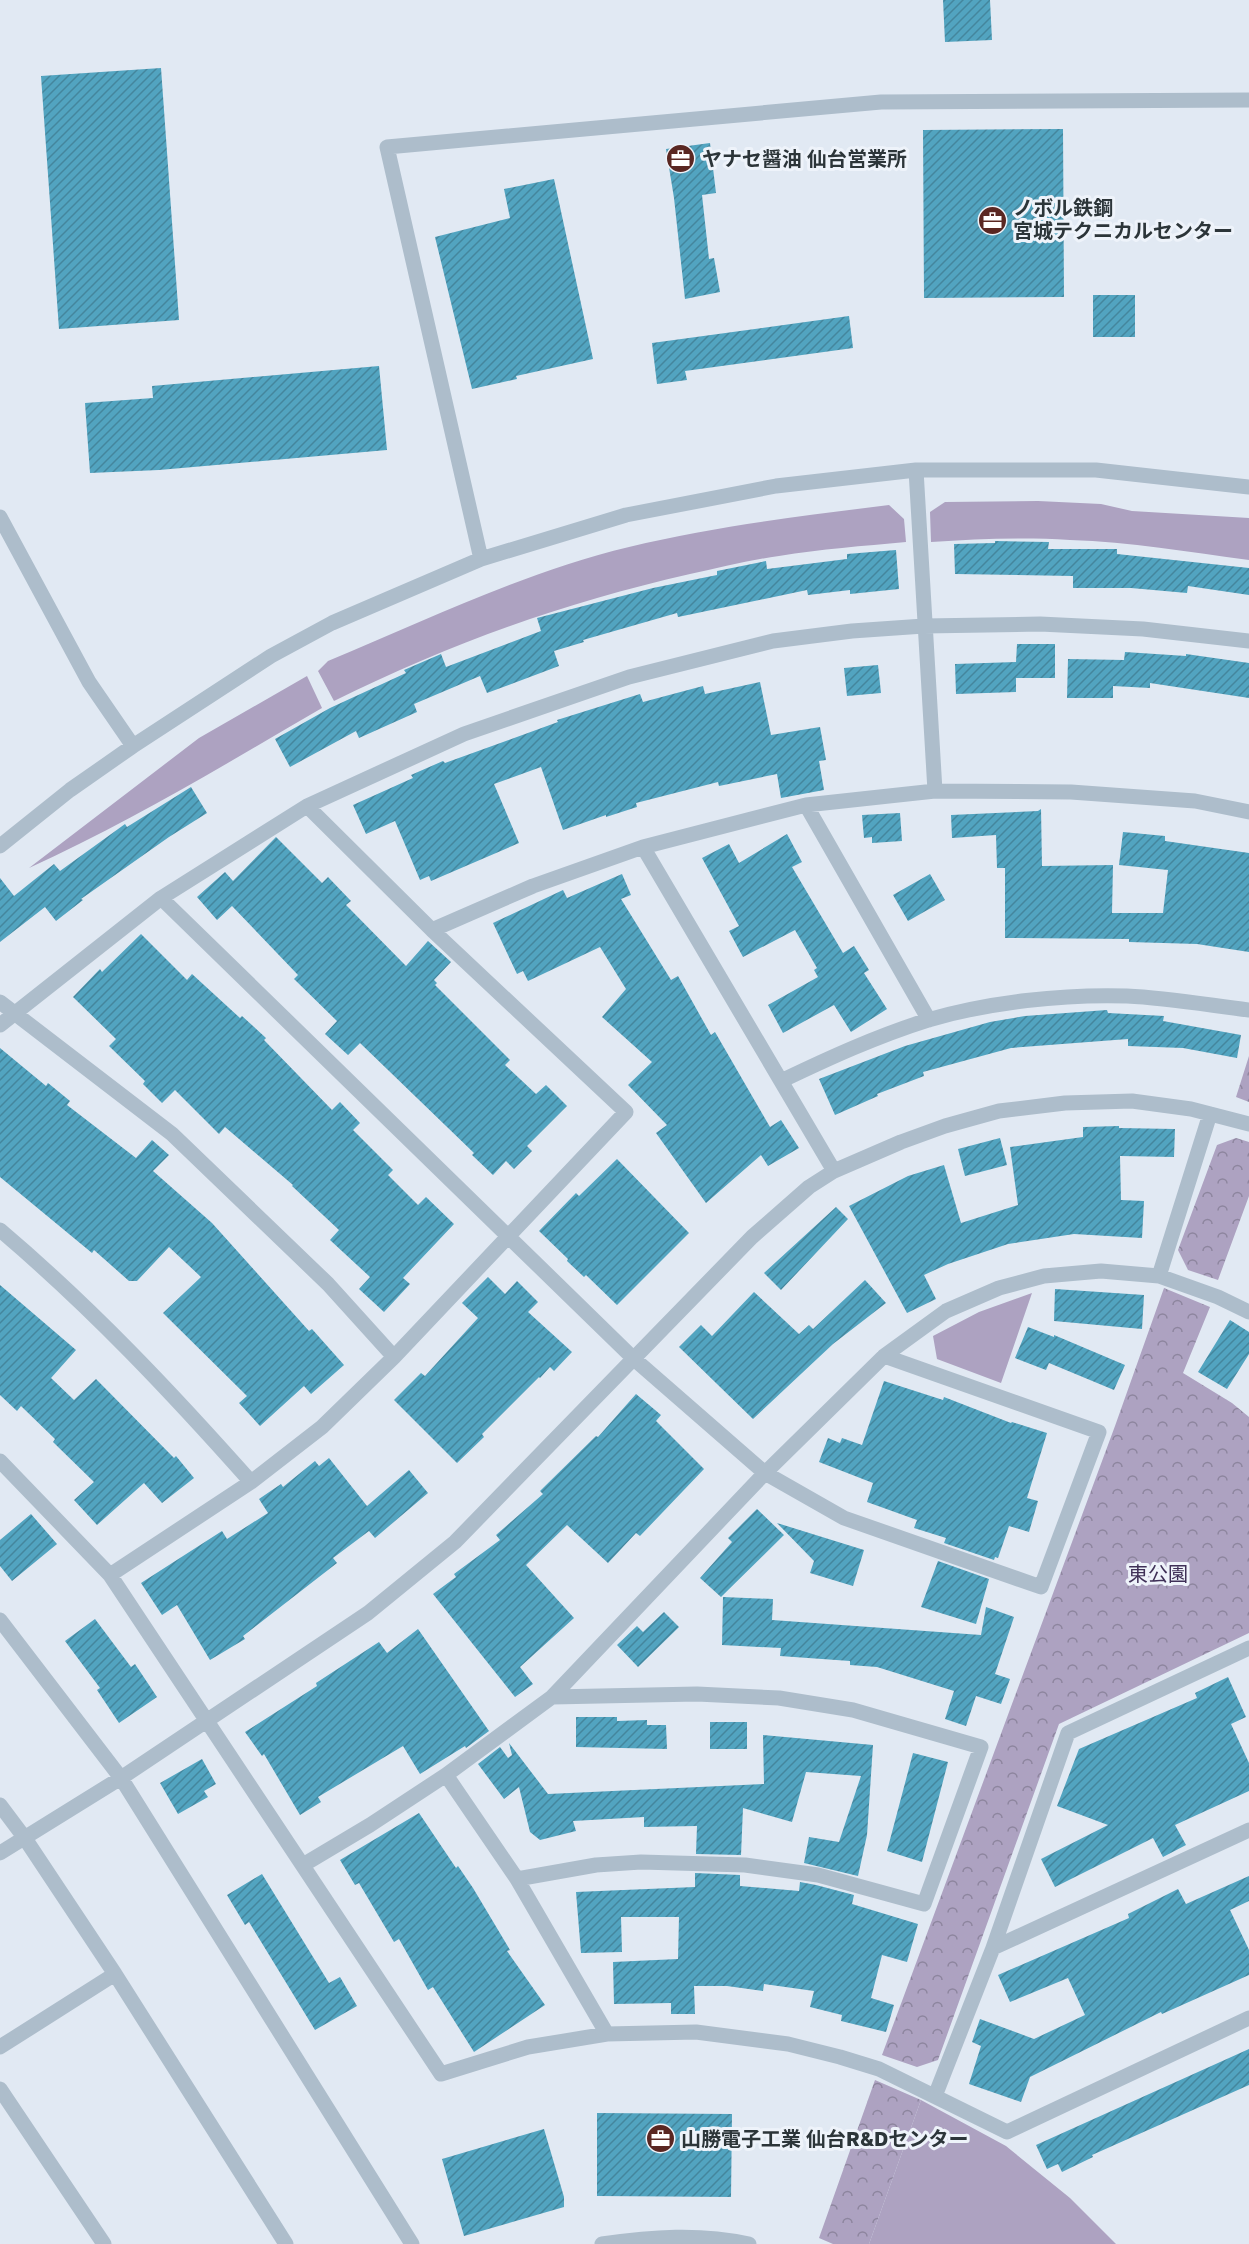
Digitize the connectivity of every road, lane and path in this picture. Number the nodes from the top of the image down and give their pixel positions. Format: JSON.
{"nodes":[{"id":1,"x":1249,"y":100,"type":"edge"},
{"id":2,"x":916,"y":470,"type":"junction"},
{"id":3,"x":1249,"y":487,"type":"edge"},
{"id":4,"x":0,"y":517,"type":"edge"},
{"id":5,"x":481,"y":559,"type":"junction"},
{"id":6,"x":924,"y":626,"type":"junction"},
{"id":7,"x":1249,"y":641,"type":"edge"},
{"id":8,"x":133,"y":746,"type":"junction"},
{"id":9,"x":935,"y":791,"type":"junction"},
{"id":10,"x":806,"y":805,"type":"junction"},
{"id":11,"x":308,"y":806,"type":"junction"},
{"id":12,"x":1249,"y":812,"type":"edge"},
{"id":13,"x":0,"y":846,"type":"edge"},
{"id":14,"x":643,"y":847,"type":"junction"},
{"id":15,"x":161,"y":898,"type":"junction"},
{"id":16,"x":432,"y":930,"type":"junction"},
{"id":17,"x":0,"y":1002,"type":"edge"},
{"id":18,"x":1249,"y":1010,"type":"edge"},
{"id":19,"x":15,"y":1014,"type":"junction"},
{"id":20,"x":929,"y":1020,"type":"junction"},
{"id":21,"x":0,"y":1025,"type":"edge"},
{"id":22,"x":781,"y":1081,"type":"junction"},
{"id":23,"x":1210,"y":1114,"type":"junction"},
{"id":24,"x":1249,"y":1124,"type":"edge"},
{"id":25,"x":834,"y":1171,"type":"junction"},
{"id":26,"x":0,"y":1230,"type":"edge"},
{"id":27,"x":508,"y":1238,"type":"junction"},
{"id":28,"x":1159,"y":1276,"type":"junction"},
{"id":29,"x":1249,"y":1312,"type":"edge"},
{"id":30,"x":884,"y":1356,"type":"junction"},
{"id":31,"x":394,"y":1357,"type":"junction"},
{"id":32,"x":633,"y":1358,"type":"junction"},
{"id":33,"x":0,"y":1461,"type":"edge"},
{"id":34,"x":765,"y":1473,"type":"junction"},
{"id":35,"x":251,"y":1482,"type":"junction"},
{"id":36,"x":110,"y":1575,"type":"junction"},
{"id":37,"x":0,"y":1620,"type":"edge"},
{"id":38,"x":1249,"y":1648,"type":"edge"},
{"id":39,"x":552,"y":1696,"type":"junction"},
{"id":40,"x":208,"y":1721,"type":"junction"},
{"id":41,"x":446,"y":1775,"type":"junction"},
{"id":42,"x":121,"y":1778,"type":"junction"},
{"id":43,"x":0,"y":1805,"type":"edge"},
{"id":44,"x":1249,"y":1830,"type":"edge"},
{"id":45,"x":24,"y":1838,"type":"junction"},
{"id":46,"x":0,"y":1853,"type":"edge"},
{"id":47,"x":303,"y":1865,"type":"junction"},
{"id":48,"x":517,"y":1879,"type":"junction"},
{"id":49,"x":993,"y":1948,"type":"junction"},
{"id":50,"x":116,"y":1974,"type":"junction"},
{"id":51,"x":1249,"y":2018,"type":"edge"},
{"id":52,"x":607,"y":2034,"type":"junction"},
{"id":53,"x":0,"y":2047,"type":"edge"},
{"id":54,"x":0,"y":2089,"type":"edge"},
{"id":55,"x":935,"y":2096,"type":"junction"},
{"id":56,"x":104,"y":2244,"type":"edge"},
{"id":57,"x":286,"y":2244,"type":"edge"},
{"id":58,"x":412,"y":2244,"type":"edge"},
{"id":59,"x":602,"y":2244,"type":"edge"},
{"id":60,"x":749,"y":2244,"type":"edge"}],
"edges":[{"from":1,"to":5,"type":"street"},
{"from":2,"to":3,"type":"street"},
{"from":2,"to":5,"type":"street"},
{"from":2,"to":6,"type":"street"},
{"from":4,"to":8,"type":"street"},
{"from":5,"to":8,"type":"street"},
{"from":6,"to":7,"type":"street"},
{"from":6,"to":9,"type":"street"},
{"from":6,"to":11,"type":"street"},
{"from":8,"to":13,"type":"street"},
{"from":9,"to":10,"type":"street"},
{"from":9,"to":12,"type":"street"},
{"from":10,"to":14,"type":"street"},
{"from":10,"to":20,"type":"street"},
{"from":11,"to":15,"type":"street"},
{"from":11,"to":16,"type":"street"},
{"from":14,"to":16,"type":"street"},
{"from":14,"to":22,"type":"street"},
{"from":15,"to":19,"type":"street"},
{"from":15,"to":27,"type":"street"},
{"from":16,"to":27,"type":"street"},
{"from":17,"to":19,"type":"street"},
{"from":18,"to":20,"type":"street"},
{"from":19,"to":21,"type":"street"},
{"from":19,"to":31,"type":"street"},
{"from":20,"to":22,"type":"street"},
{"from":22,"to":25,"type":"street"},
{"from":23,"to":24,"type":"street"},
{"from":23,"to":25,"type":"street"},
{"from":23,"to":28,"type":"street"},
{"from":25,"to":32,"type":"street"},
{"from":26,"to":35,"type":"street"},
{"from":27,"to":31,"type":"street"},
{"from":27,"to":32,"type":"street"},
{"from":28,"to":29,"type":"street"},
{"from":28,"to":30,"type":"street"},
{"from":30,"to":34,"type":"street"},
{"from":30,"to":34,"type":"street"},
{"from":31,"to":35,"type":"street"},
{"from":32,"to":34,"type":"street"},
{"from":32,"to":40,"type":"street"},
{"from":33,"to":36,"type":"street"},
{"from":34,"to":39,"type":"street"},
{"from":35,"to":36,"type":"street"},
{"from":36,"to":40,"type":"street"},
{"from":37,"to":42,"type":"street"},
{"from":38,"to":49,"type":"street"},
{"from":39,"to":41,"type":"street"},
{"from":39,"to":48,"type":"street"},
{"from":40,"to":42,"type":"street"},
{"from":40,"to":47,"type":"street"},
{"from":41,"to":47,"type":"street"},
{"from":41,"to":48,"type":"street"},
{"from":42,"to":45,"type":"street"},
{"from":42,"to":58,"type":"street"},
{"from":43,"to":45,"type":"street"},
{"from":44,"to":49,"type":"street"},
{"from":45,"to":46,"type":"street"},
{"from":45,"to":50,"type":"street"},
{"from":47,"to":52,"type":"street"},
{"from":48,"to":52,"type":"street"},
{"from":49,"to":55,"type":"street"},
{"from":50,"to":53,"type":"street"},
{"from":50,"to":57,"type":"street"},
{"from":51,"to":55,"type":"street"},
{"from":52,"to":55,"type":"street"},
{"from":54,"to":56,"type":"street"},
{"from":59,"to":60,"type":"street"}]}
